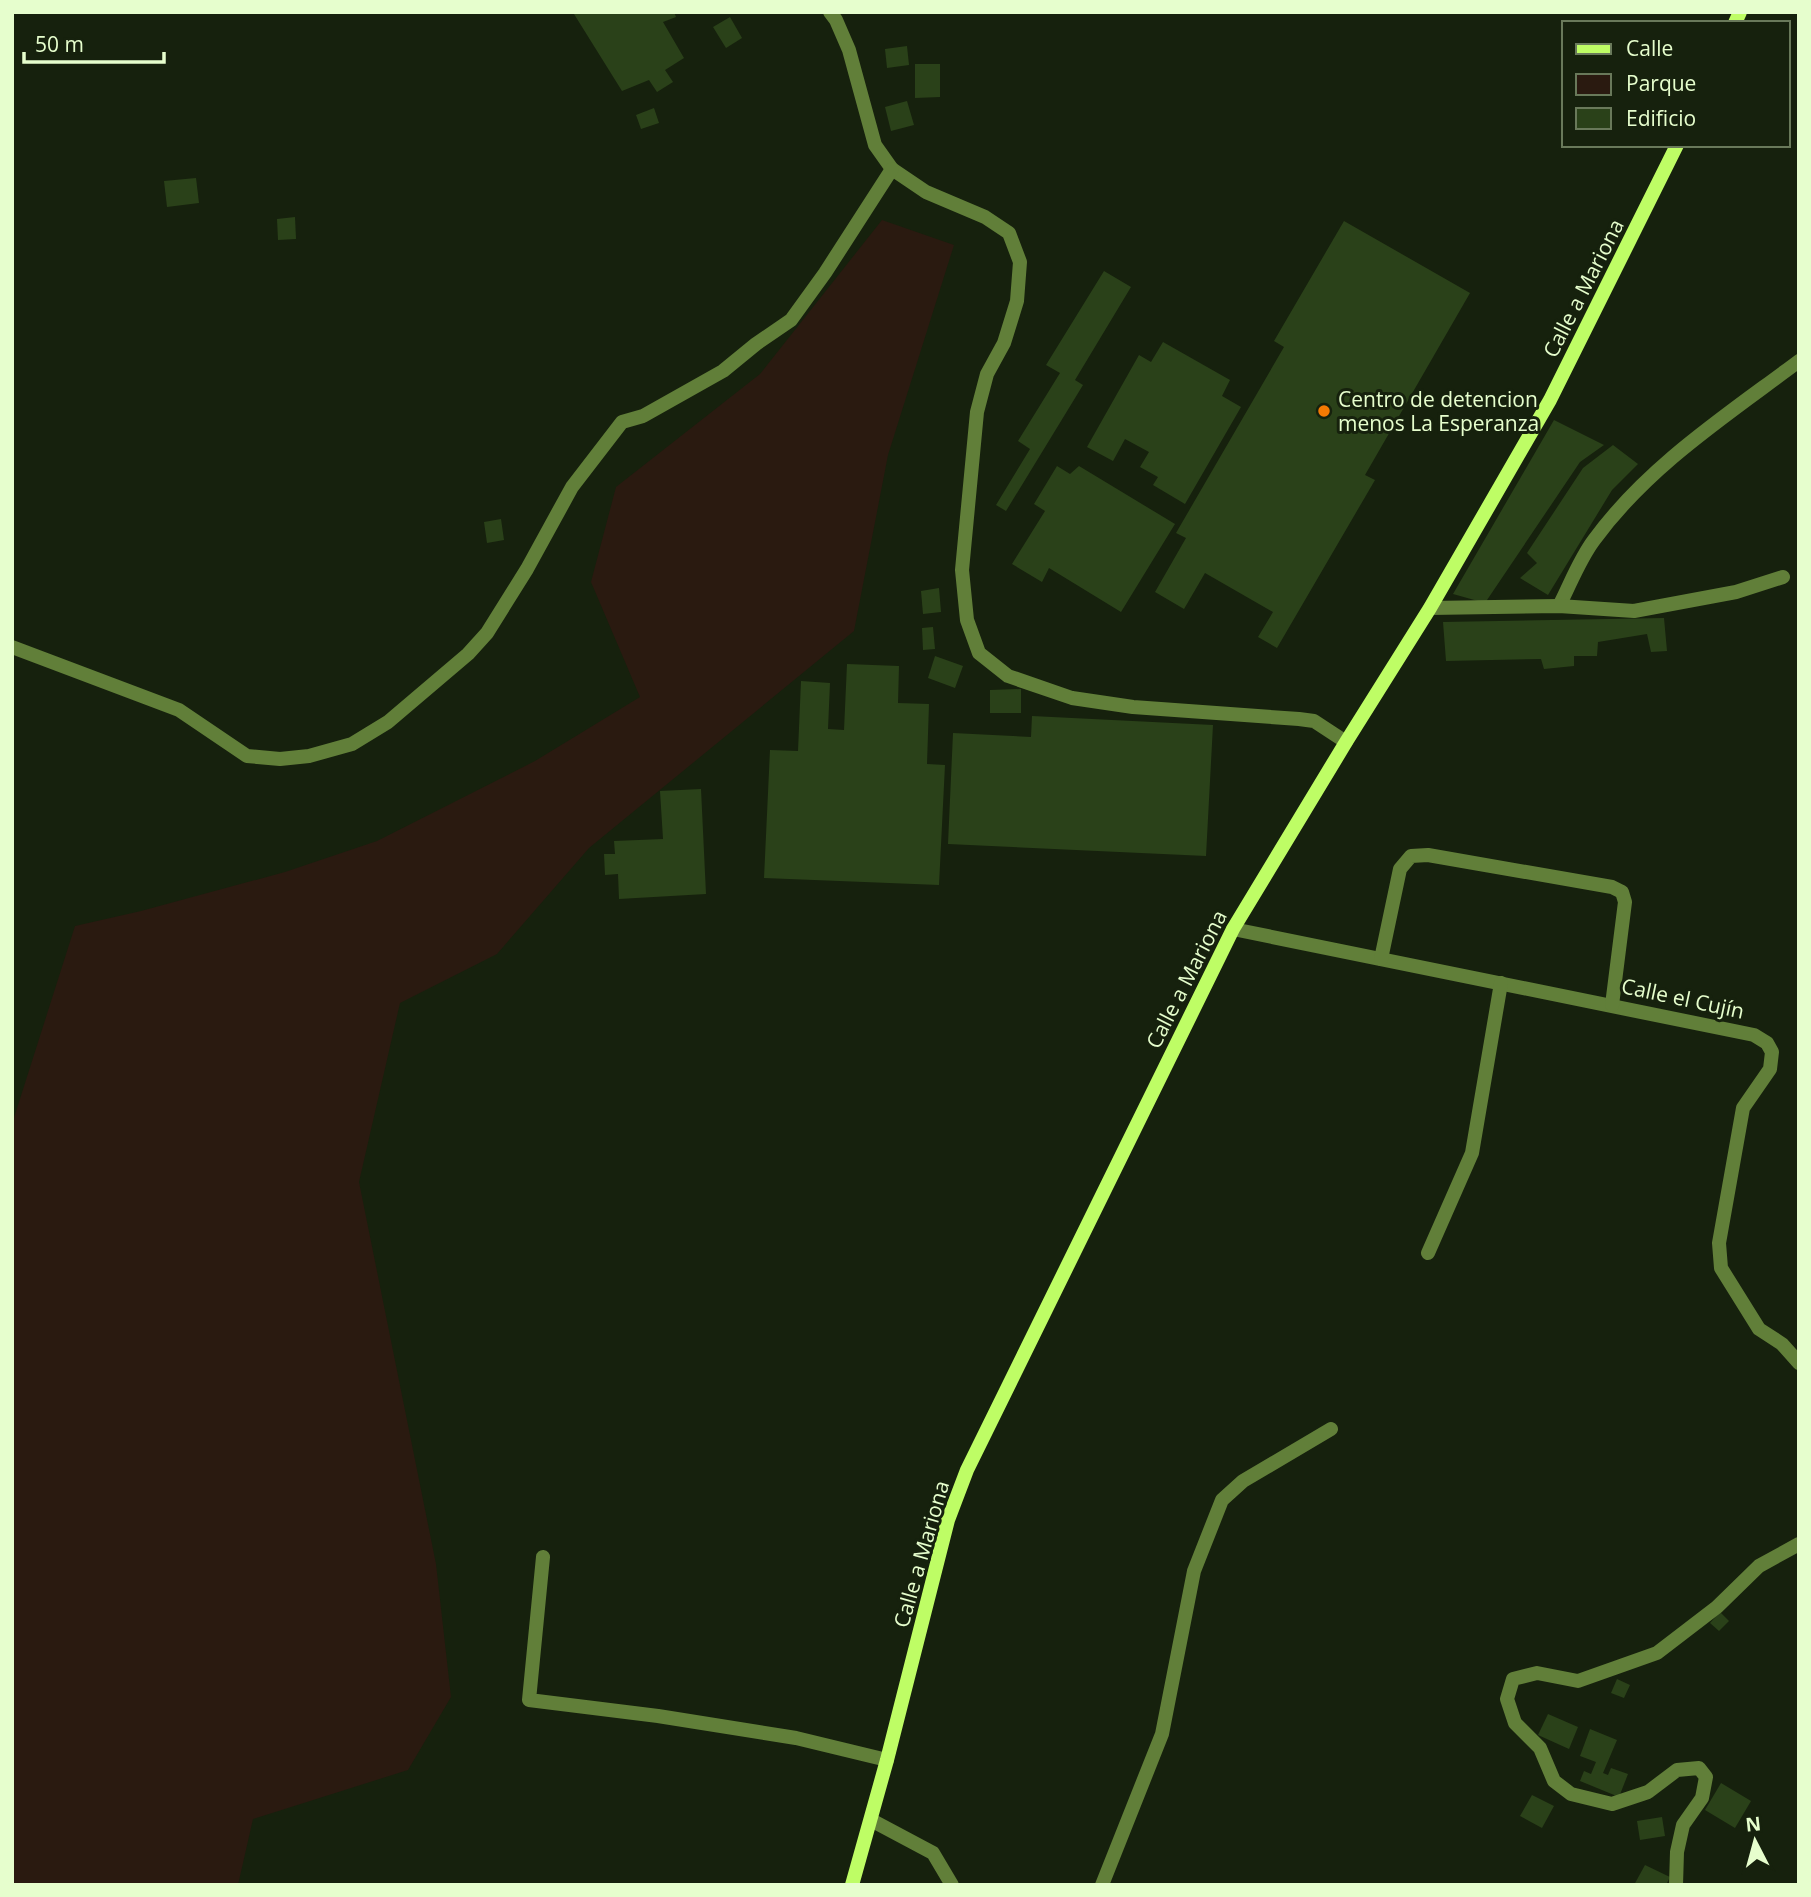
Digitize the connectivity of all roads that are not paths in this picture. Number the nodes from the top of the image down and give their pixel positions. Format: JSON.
{"nodes":[{"id":1,"x":830,"y":12,"type":"edge"},
{"id":2,"x":1676,"y":147,"type":"edge"},
{"id":3,"x":892,"y":169,"type":"junction"},
{"id":4,"x":1799,"y":361,"type":"edge"},
{"id":5,"x":1783,"y":577,"type":"dead end"},
{"id":6,"x":1559,"y":606,"type":"junction"},
{"id":7,"x":1430,"y":608,"type":"junction"},
{"id":8,"x":12,"y":647,"type":"edge"},
{"id":9,"x":1346,"y":742,"type":"junction"},
{"id":10,"x":1233,"y":929,"type":"junction"},
{"id":11,"x":1381,"y":959,"type":"junction"},
{"id":12,"x":1502,"y":983,"type":"junction"},
{"id":13,"x":1612,"y":1004,"type":"junction"},
{"id":14,"x":1428,"y":1253,"type":"dead end"},
{"id":15,"x":1799,"y":1363,"type":"edge"},
{"id":16,"x":1331,"y":1429,"type":"dead end"},
{"id":17,"x":1799,"y":1544,"type":"edge"},
{"id":18,"x":543,"y":1557,"type":"dead end"},
{"id":19,"x":887,"y":1760,"type":"junction"},
{"id":20,"x":871,"y":1820,"type":"junction"},
{"id":21,"x":852,"y":1885,"type":"edge"},
{"id":22,"x":952,"y":1885,"type":"edge"},
{"id":23,"x":1102,"y":1885,"type":"edge"},
{"id":24,"x":1675,"y":1885,"type":"edge"}],
"edges":[{"from":1,"to":3,"type":"street"},
{"from":2,"to":7,"type":"main road","name":"Calle a Mariona"},
{"from":3,"to":8,"type":"street"},
{"from":3,"to":9,"type":"street"},
{"from":4,"to":6,"type":"street"},
{"from":5,"to":6,"type":"street"},
{"from":6,"to":7,"type":"street"},
{"from":7,"to":9,"type":"main road","name":"Calle a Mariona"},
{"from":9,"to":10,"type":"main road","name":"Calle a Mariona"},
{"from":10,"to":11,"type":"street","name":"Calle el Cujín"},
{"from":10,"to":19,"type":"main road","name":"Calle a Mariona"},
{"from":11,"to":12,"type":"street","name":"Calle el Cujín"},
{"from":11,"to":13,"type":"street"},
{"from":12,"to":13,"type":"street","name":"Calle el Cujín"},
{"from":12,"to":14,"type":"street"},
{"from":13,"to":15,"type":"street","name":"Calle el Cujín"},
{"from":16,"to":23,"type":"street"},
{"from":17,"to":24,"type":"street"},
{"from":18,"to":19,"type":"street"},
{"from":19,"to":20,"type":"main road","name":"Calle a Mariona"},
{"from":20,"to":21,"type":"main road","name":"Calle a Mariona"},
{"from":20,"to":22,"type":"street"}]}
